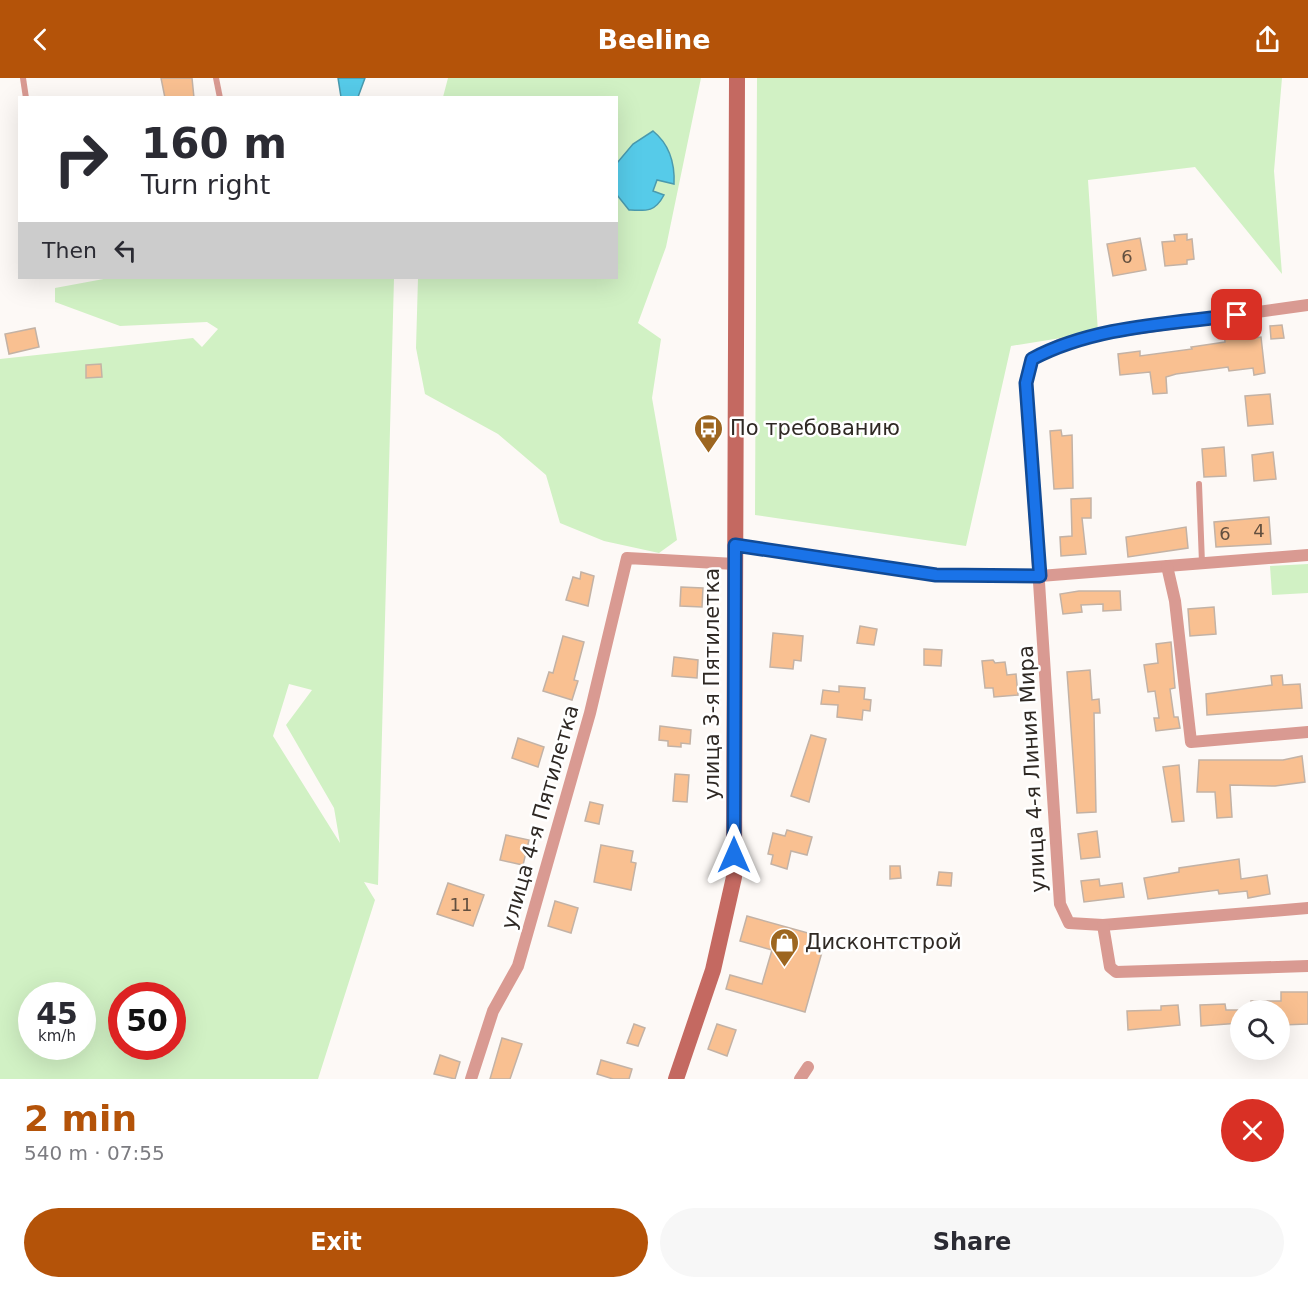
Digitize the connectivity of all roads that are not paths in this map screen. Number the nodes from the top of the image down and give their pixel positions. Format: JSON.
{"nodes":[{"id":1,"x":23,"y":78,"type":"edge"},
{"id":2,"x":216,"y":78,"type":"edge"},
{"id":3,"x":737,"y":78,"type":"edge"},
{"id":4,"x":26,"y":96,"type":"edge"},
{"id":5,"x":220,"y":96,"type":"edge"},
{"id":6,"x":1308,"y":305,"type":"edge"},
{"id":7,"x":1198,"y":484,"type":"dead end"},
{"id":8,"x":735,"y":545,"type":"junction"},
{"id":9,"x":1308,"y":555,"type":"edge"},
{"id":10,"x":1202,"y":563,"type":"junction"},
{"id":11,"x":735,"y":564,"type":"junction"},
{"id":12,"x":1167,"y":566,"type":"junction"},
{"id":13,"x":1040,"y":576,"type":"junction"},
{"id":14,"x":1308,"y":732,"type":"edge"},
{"id":15,"x":1308,"y":908,"type":"edge"},
{"id":16,"x":1103,"y":925,"type":"junction"},
{"id":17,"x":1308,"y":966,"type":"edge"},
{"id":18,"x":808,"y":1067,"type":"dead end"},
{"id":19,"x":471,"y":1079,"type":"edge"},
{"id":20,"x":676,"y":1079,"type":"edge"},
{"id":21,"x":800,"y":1079,"type":"edge"}],
"edges":[{"from":1,"to":4,"type":"lane"},
{"from":2,"to":5,"type":"lane"},
{"from":3,"to":8,"type":"main road","name":"улица 3-я Пятилетка"},
{"from":6,"to":13,"type":"street"},
{"from":7,"to":10,"type":"lane"},
{"from":8,"to":11,"type":"main road","name":"улица 3-я Пятилетка"},
{"from":8,"to":13,"type":"street"},
{"from":9,"to":10,"type":"street"},
{"from":10,"to":12,"type":"street"},
{"from":11,"to":19,"type":"street","name":"улица 4-я Пятилетка"},
{"from":11,"to":20,"type":"main road","name":"улица 3-я Пятилетка"},
{"from":12,"to":13,"type":"street"},
{"from":12,"to":14,"type":"street"},
{"from":13,"to":16,"type":"street","name":"улица 4-я Линия Мира"},
{"from":15,"to":16,"type":"street","name":"улица 4-я Линия Мира"},
{"from":16,"to":17,"type":"street"},
{"from":18,"to":21,"type":"street"}]}
